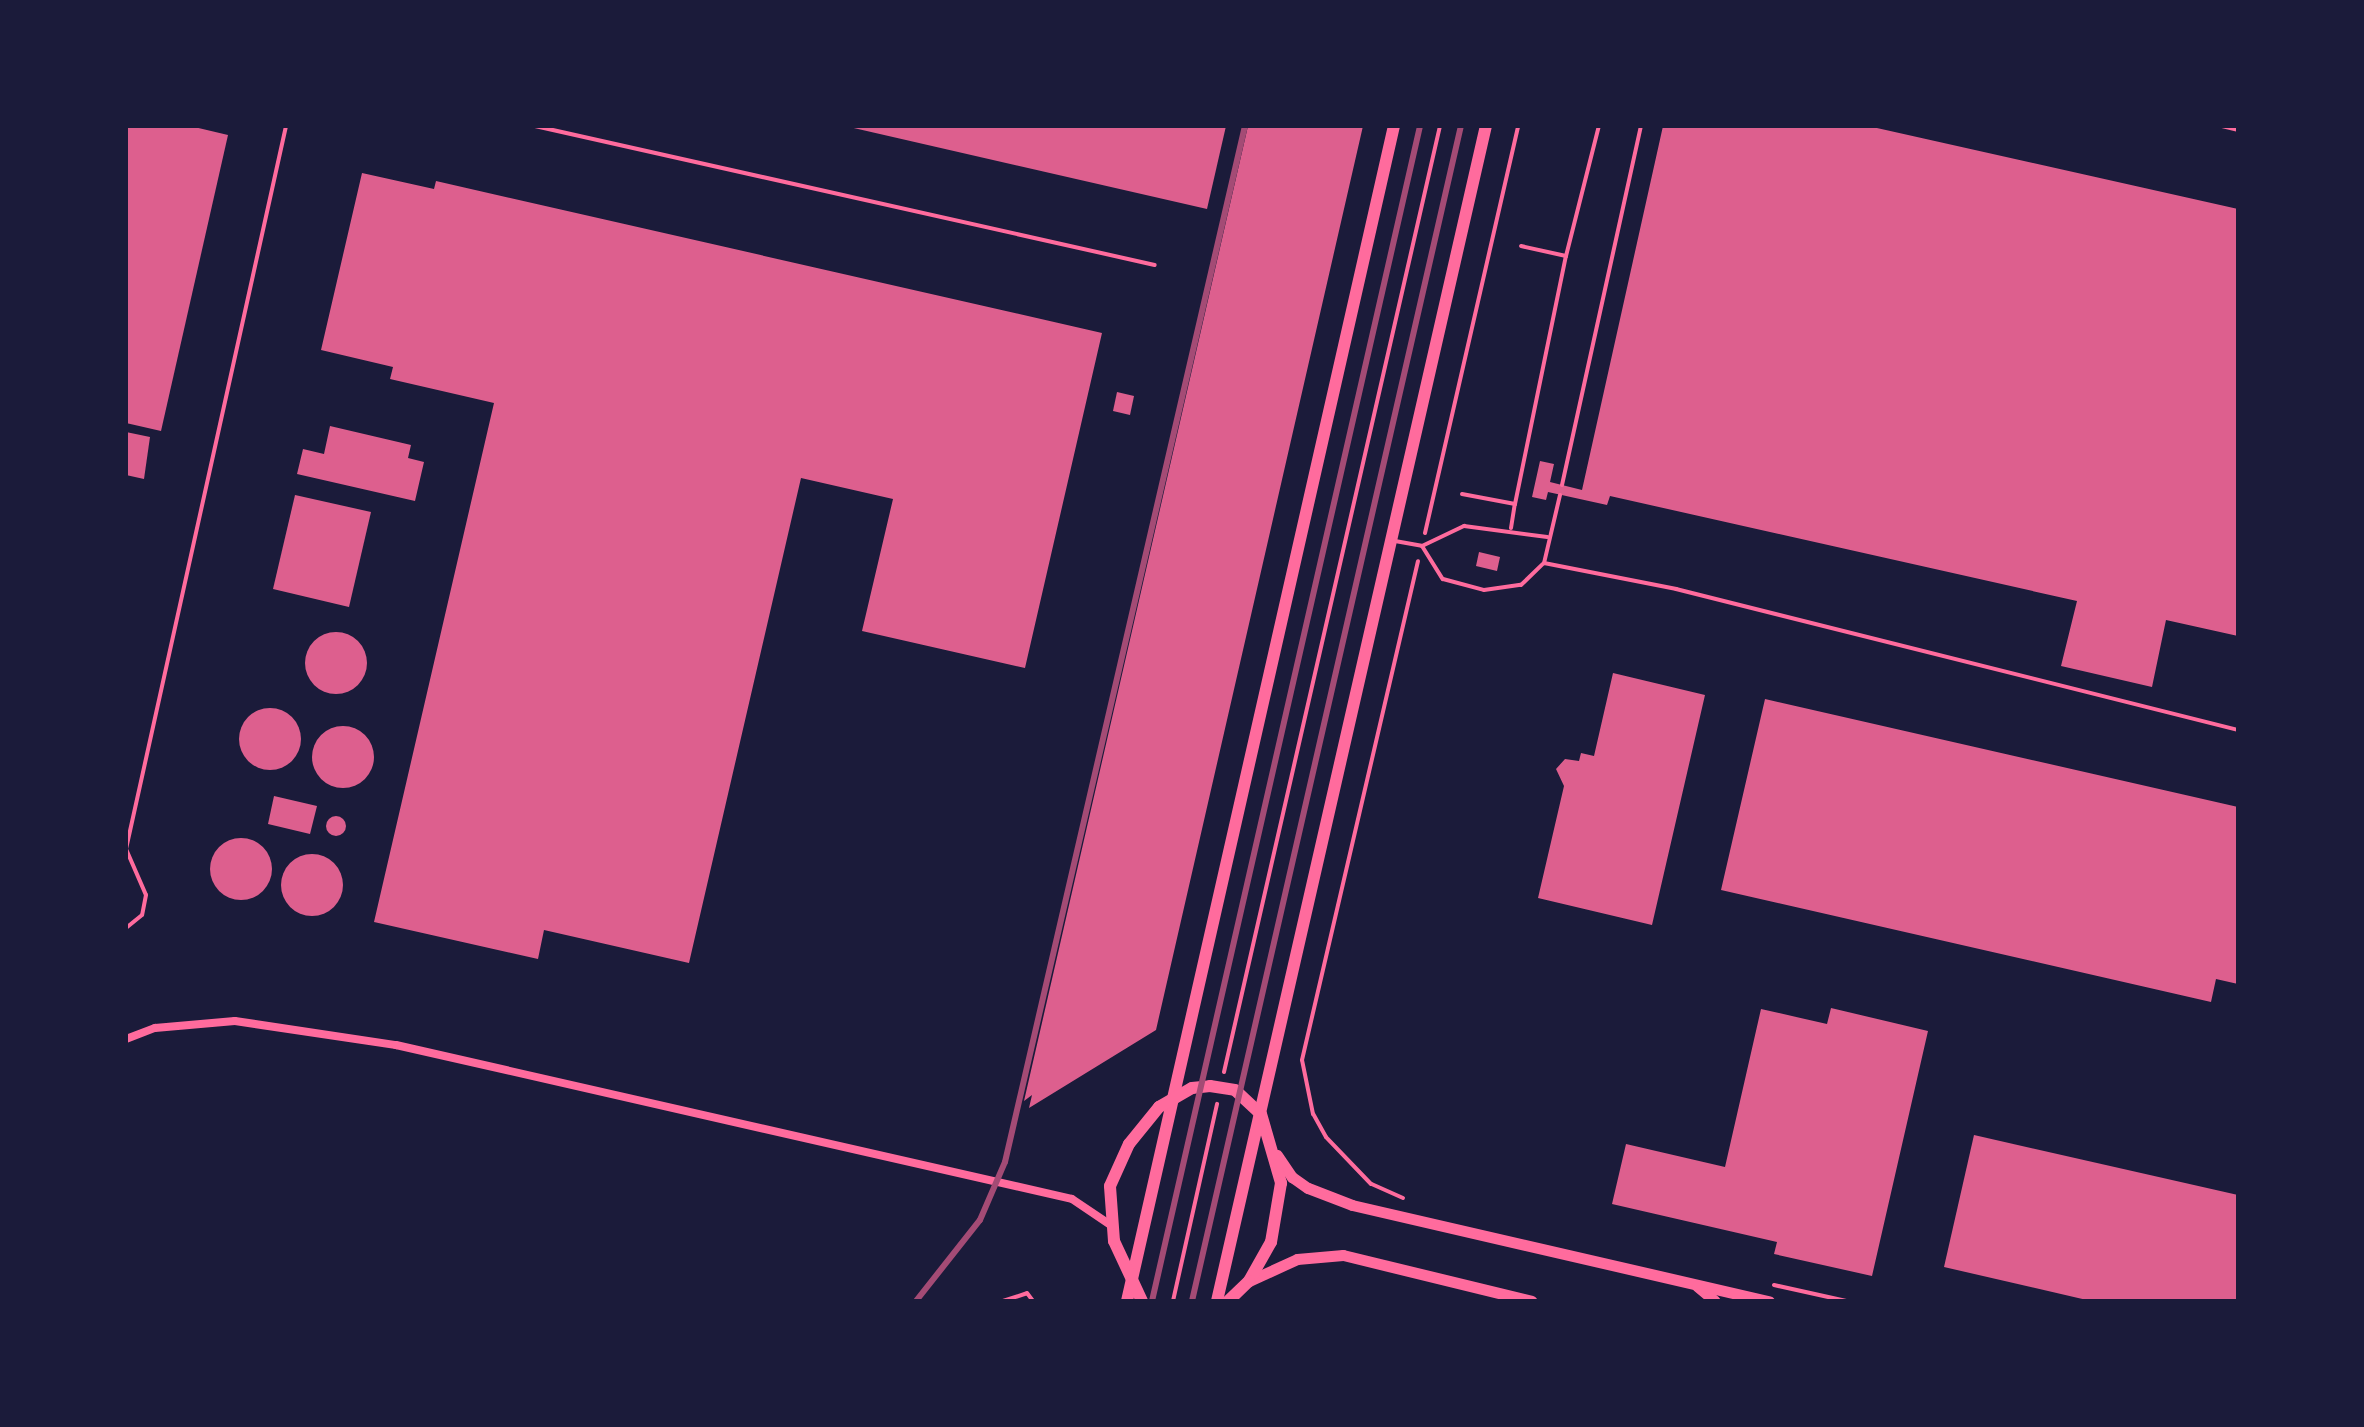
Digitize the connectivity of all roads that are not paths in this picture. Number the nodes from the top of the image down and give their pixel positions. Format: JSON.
{"nodes":[{"id":1,"x":286,"y":126,"type":"edge"},
{"id":2,"x":535,"y":126,"type":"edge"},
{"id":3,"x":1394,"y":126,"type":"edge"},
{"id":4,"x":1486,"y":126,"type":"edge"},
{"id":5,"x":1599,"y":126,"type":"edge"},
{"id":6,"x":1641,"y":126,"type":"edge"},
{"id":7,"x":2222,"y":126,"type":"edge"},
{"id":8,"x":2238,"y":130,"type":"edge"},
{"id":9,"x":1521,"y":246,"type":"dead end"},
{"id":10,"x":1566,"y":256,"type":"junction"},
{"id":11,"x":1155,"y":265,"type":"dead end"},
{"id":12,"x":1562,"y":485,"type":"dead end"},
{"id":13,"x":1462,"y":494,"type":"dead end"},
{"id":14,"x":1560,"y":495,"type":"dead end"},
{"id":15,"x":1515,"y":504,"type":"junction"},
{"id":16,"x":1511,"y":528,"type":"junction"},
{"id":17,"x":1547,"y":537,"type":"junction"},
{"id":18,"x":1391,"y":540,"type":"junction"},
{"id":19,"x":1422,"y":546,"type":"junction"},
{"id":20,"x":1544,"y":563,"type":"junction"},
{"id":21,"x":2238,"y":730,"type":"edge"},
{"id":22,"x":126,"y":849,"type":"edge"},
{"id":23,"x":126,"y":928,"type":"edge"},
{"id":24,"x":126,"y":1039,"type":"edge"},
{"id":25,"x":1171,"y":1098,"type":"junction"},
{"id":26,"x":1261,"y":1114,"type":"junction"},
{"id":27,"x":1277,"y":1155,"type":"junction"},
{"id":28,"x":1109,"y":1224,"type":"junction"},
{"id":29,"x":1249,"y":1281,"type":"junction"},
{"id":30,"x":1131,"y":1284,"type":"junction"},
{"id":31,"x":1693,"y":1284,"type":"junction"},
{"id":32,"x":1003,"y":1301,"type":"edge"},
{"id":33,"x":1033,"y":1301,"type":"edge"},
{"id":34,"x":1127,"y":1301,"type":"edge"},
{"id":35,"x":1142,"y":1301,"type":"edge"},
{"id":36,"x":1217,"y":1301,"type":"edge"},
{"id":37,"x":1228,"y":1301,"type":"edge"},
{"id":38,"x":1531,"y":1301,"type":"edge"},
{"id":39,"x":1715,"y":1301,"type":"edge"},
{"id":40,"x":1769,"y":1301,"type":"edge"}],
"edges":[{"from":1,"to":22,"type":"lane"},
{"from":2,"to":11,"type":"lane"},
{"from":3,"to":25,"type":"main road"},
{"from":4,"to":18,"type":"main road"},
{"from":5,"to":10,"type":"lane"},
{"from":6,"to":12,"type":"lane"},
{"from":7,"to":8,"type":"lane"},
{"from":9,"to":10,"type":"lane"},
{"from":10,"to":15,"type":"lane"},
{"from":13,"to":15,"type":"lane"},
{"from":14,"to":17,"type":"lane"},
{"from":15,"to":16,"type":"lane"},
{"from":16,"to":17,"type":"lane"},
{"from":16,"to":19,"type":"lane"},
{"from":17,"to":20,"type":"lane"},
{"from":18,"to":19,"type":"lane"},
{"from":18,"to":26,"type":"main road"},
{"from":19,"to":20,"type":"lane"},
{"from":20,"to":21,"type":"lane"},
{"from":22,"to":23,"type":"lane"},
{"from":24,"to":28,"type":"street"},
{"from":25,"to":26,"type":"main road"},
{"from":25,"to":28,"type":"main road"},
{"from":25,"to":30,"type":"main road"},
{"from":26,"to":27,"type":"main road"},
{"from":26,"to":36,"type":"main road"},
{"from":27,"to":29,"type":"main road"},
{"from":27,"to":31,"type":"street"},
{"from":28,"to":30,"type":"main road"},
{"from":29,"to":37,"type":"main road"},
{"from":29,"to":38,"type":"street"},
{"from":30,"to":34,"type":"main road"},
{"from":30,"to":35,"type":"main road"},
{"from":31,"to":39,"type":"street"},
{"from":31,"to":40,"type":"street"},
{"from":32,"to":33,"type":"lane"}]}
